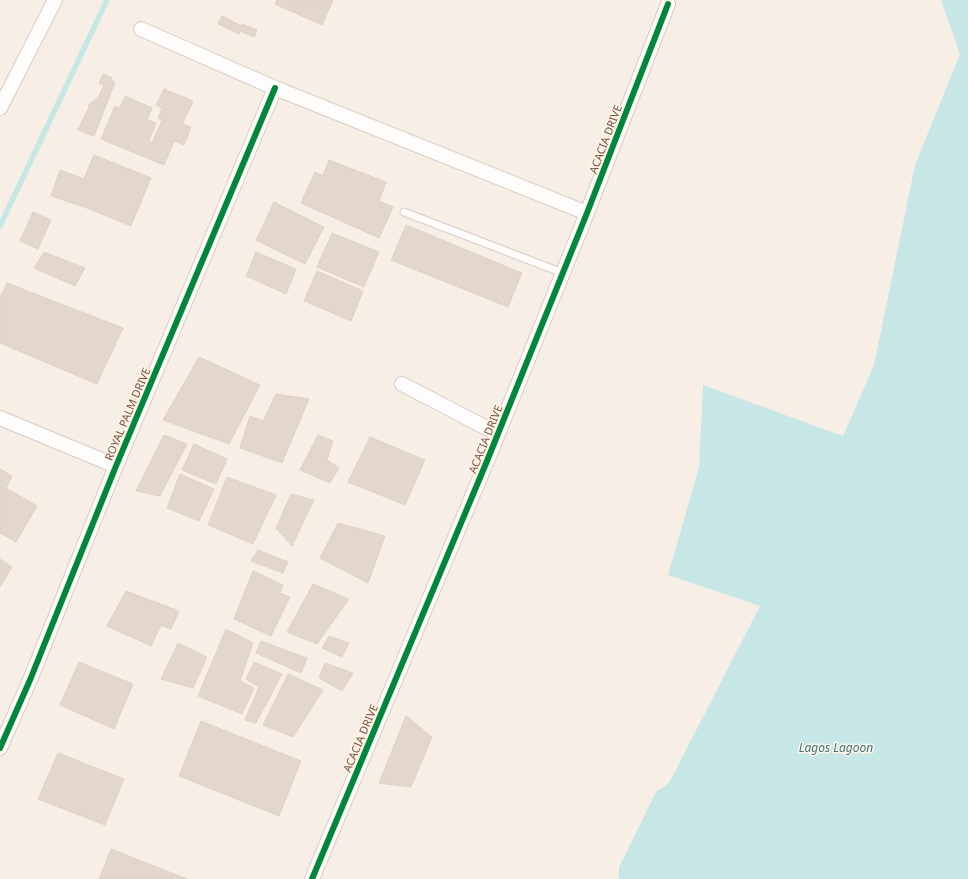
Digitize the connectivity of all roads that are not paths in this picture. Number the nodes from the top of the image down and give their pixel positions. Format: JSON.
{"nodes":[{"id":1,"x":55,"y":0,"type":"edge"},
{"id":2,"x":668,"y":4,"type":"dead end"},
{"id":3,"x":141,"y":29,"type":"dead end"},
{"id":4,"x":275,"y":88,"type":"junction"},
{"id":5,"x":0,"y":108,"type":"edge"},
{"id":6,"x":404,"y":212,"type":"dead end"},
{"id":7,"x":587,"y":213,"type":"junction"},
{"id":8,"x":563,"y":274,"type":"junction"},
{"id":9,"x":402,"y":384,"type":"dead end"},
{"id":10,"x":0,"y":418,"type":"edge"},
{"id":11,"x":498,"y":434,"type":"junction"},
{"id":12,"x":116,"y":466,"type":"junction"},
{"id":13,"x":0,"y":748,"type":"edge"},
{"id":14,"x":312,"y":879,"type":"edge"}],
"edges":[{"from":1,"to":5,"type":"street"},
{"from":2,"to":7,"type":"street","name":"ACACIA DRIVE"},
{"from":3,"to":4,"type":"street"},
{"from":4,"to":7,"type":"street"},
{"from":4,"to":12,"type":"street","name":"ROYAL PALM DRIVE"},
{"from":6,"to":8,"type":"lane"},
{"from":7,"to":8,"type":"street","name":"ACACIA DRIVE"},
{"from":8,"to":11,"type":"street","name":"ACACIA DRIVE"},
{"from":9,"to":11,"type":"street"},
{"from":10,"to":12,"type":"street"},
{"from":11,"to":14,"type":"street","name":"ACACIA DRIVE"},
{"from":12,"to":13,"type":"street","name":"ROYAL PALM DRIVE"}]}
